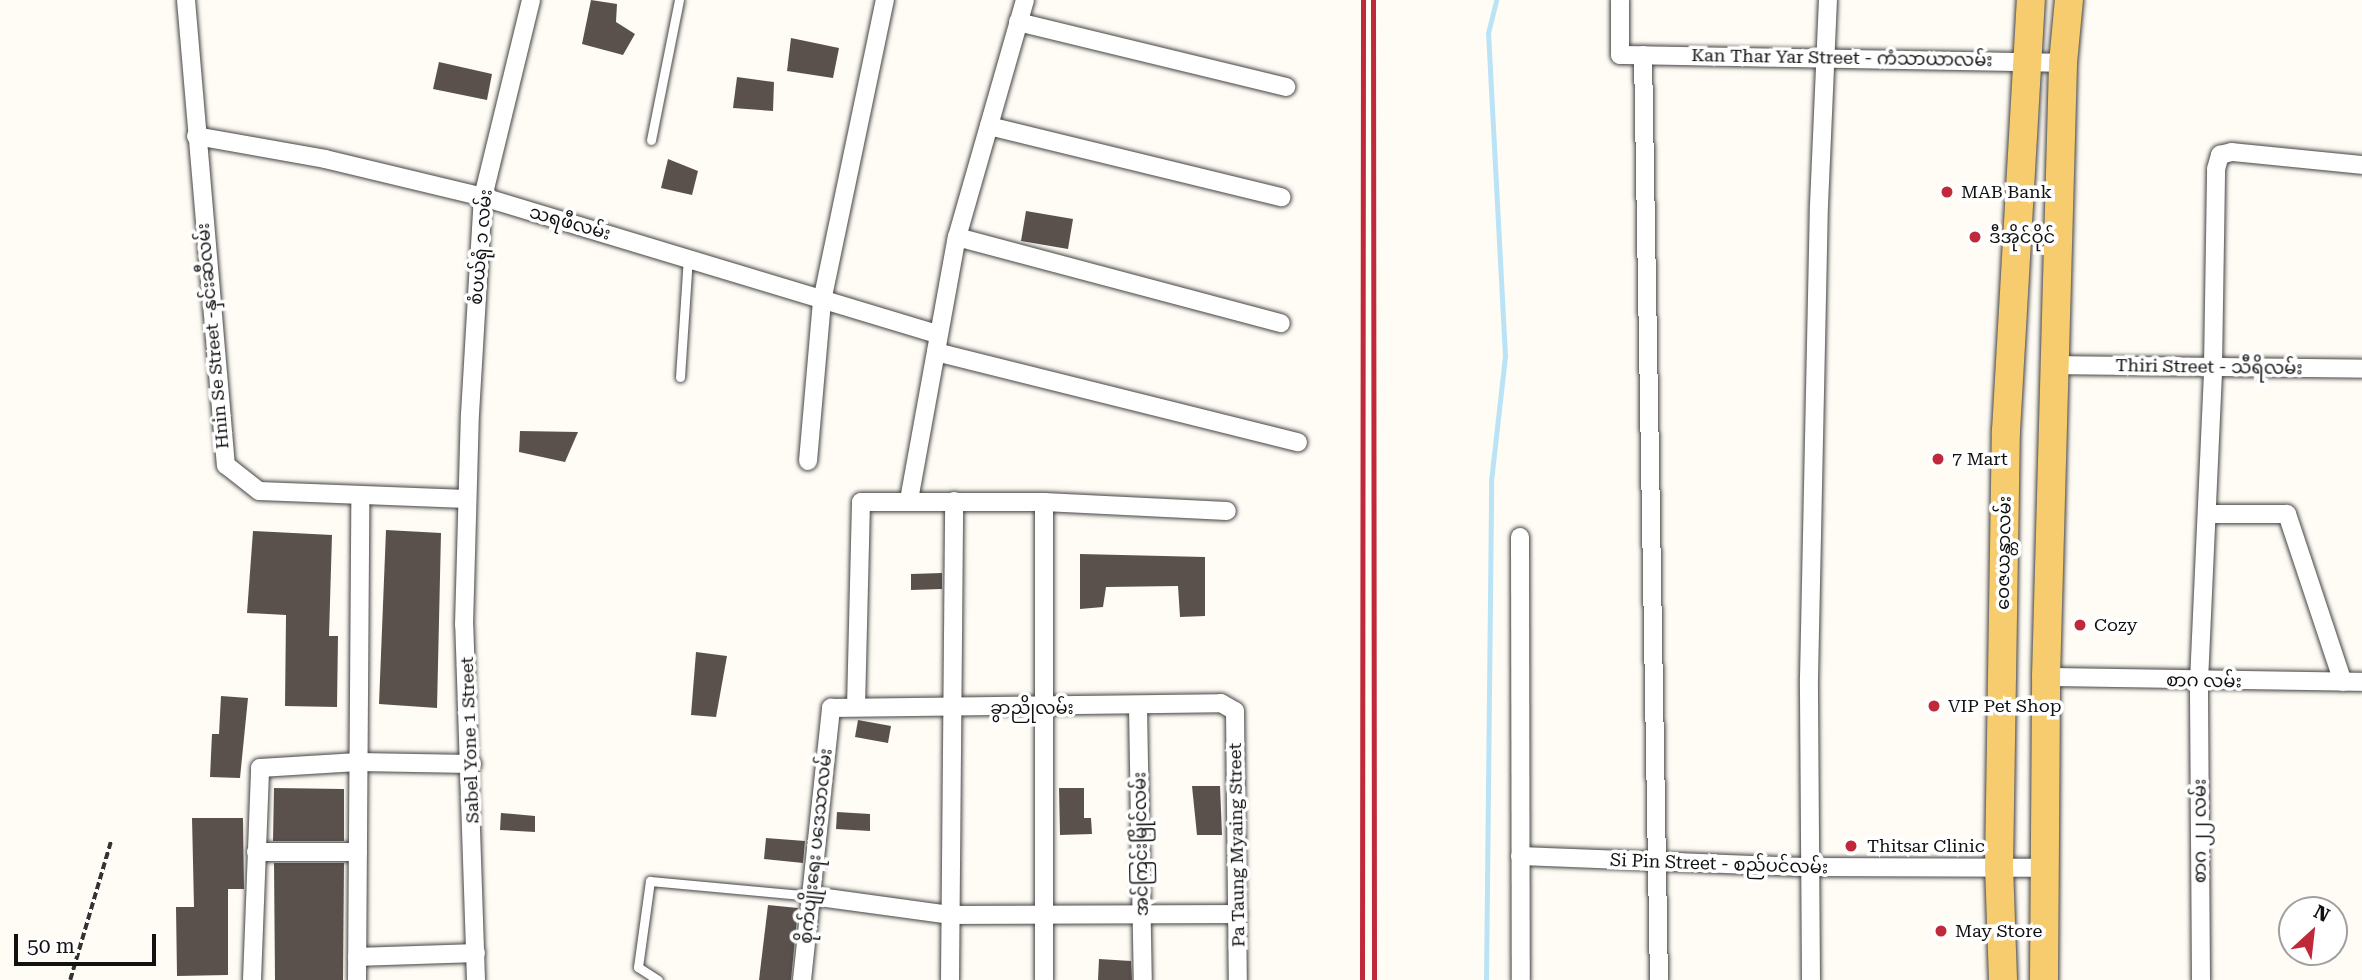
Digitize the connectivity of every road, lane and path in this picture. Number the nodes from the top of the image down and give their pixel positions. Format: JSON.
{"nodes":[{"id":1,"x":186,"y":0,"type":"edge"},
{"id":2,"x":531,"y":0,"type":"edge"},
{"id":3,"x":679,"y":0,"type":"edge"},
{"id":4,"x":885,"y":0,"type":"edge"},
{"id":5,"x":1026,"y":0,"type":"edge"},
{"id":6,"x":1620,"y":0,"type":"edge"},
{"id":7,"x":1828,"y":0,"type":"edge"},
{"id":8,"x":2031,"y":0,"type":"edge"},
{"id":9,"x":2069,"y":0,"type":"edge"},
{"id":10,"x":1018,"y":22,"type":"junction"},
{"id":11,"x":1643,"y":55,"type":"junction"},
{"id":12,"x":1824,"y":58,"type":"junction"},
{"id":13,"x":2025,"y":60,"type":"junction"},
{"id":14,"x":2063,"y":63,"type":"junction"},
{"id":15,"x":1286,"y":87,"type":"dead end"},
{"id":16,"x":989,"y":126,"type":"junction"},
{"id":17,"x":196,"y":136,"type":"junction"},
{"id":18,"x":651,"y":139,"type":"dead end"},
{"id":19,"x":2362,"y":165,"type":"edge"},
{"id":20,"x":483,"y":197,"type":"junction"},
{"id":21,"x":1281,"y":197,"type":"dead end"},
{"id":22,"x":957,"y":237,"type":"junction"},
{"id":23,"x":688,"y":258,"type":"junction"},
{"id":24,"x":822,"y":301,"type":"junction"},
{"id":25,"x":1280,"y":323,"type":"dead end"},
{"id":26,"x":937,"y":343,"type":"junction"},
{"id":27,"x":2056,"y":365,"type":"junction"},
{"id":28,"x":2213,"y":367,"type":"junction"},
{"id":29,"x":2362,"y":369,"type":"edge"},
{"id":30,"x":680,"y":377,"type":"dead end"},
{"id":31,"x":1298,"y":442,"type":"dead end"},
{"id":32,"x":808,"y":461,"type":"dead end"},
{"id":33,"x":360,"y":495,"type":"junction"},
{"id":34,"x":467,"y":499,"type":"junction"},
{"id":35,"x":909,"y":500,"type":"junction"},
{"id":36,"x":954,"y":501,"type":"junction"},
{"id":37,"x":1044,"y":502,"type":"junction"},
{"id":38,"x":1227,"y":511,"type":"dead end"},
{"id":39,"x":2207,"y":514,"type":"junction"},
{"id":40,"x":1520,"y":537,"type":"dead end"},
{"id":41,"x":2046,"y":677,"type":"junction"},
{"id":42,"x":2199,"y":681,"type":"junction"},
{"id":43,"x":2343,"y":682,"type":"junction"},
{"id":44,"x":2362,"y":682,"type":"edge"},
{"id":45,"x":856,"y":707,"type":"junction"},
{"id":46,"x":1138,"y":707,"type":"junction"},
{"id":47,"x":951,"y":708,"type":"junction"},
{"id":48,"x":1041,"y":708,"type":"junction"},
{"id":49,"x":1235,"y":711,"type":"joint"},
{"id":50,"x":829,"y":712,"type":"joint"},
{"id":51,"x":358,"y":762,"type":"junction"},
{"id":52,"x":472,"y":764,"type":"junction"},
{"id":53,"x":111,"y":842,"type":"dead end"},
{"id":54,"x":256,"y":852,"type":"junction"},
{"id":55,"x":358,"y":852,"type":"junction"},
{"id":56,"x":1520,"y":856,"type":"junction"},
{"id":57,"x":1656,"y":863,"type":"junction"},
{"id":58,"x":1810,"y":867,"type":"junction"},
{"id":59,"x":1999,"y":868,"type":"junction"},
{"id":60,"x":2045,"y":868,"type":"junction"},
{"id":61,"x":812,"y":896,"type":"junction"},
{"id":62,"x":1143,"y":914,"type":"junction"},
{"id":63,"x":1238,"y":914,"type":"junction"},
{"id":64,"x":950,"y":915,"type":"junction"},
{"id":65,"x":1044,"y":915,"type":"junction"},
{"id":66,"x":476,"y":953,"type":"junction"},
{"id":67,"x":357,"y":957,"type":"junction"},
{"id":68,"x":70,"y":980,"type":"edge"},
{"id":69,"x":252,"y":980,"type":"edge"},
{"id":70,"x":357,"y":980,"type":"edge"},
{"id":71,"x":476,"y":980,"type":"edge"},
{"id":72,"x":658,"y":980,"type":"edge"},
{"id":73,"x":802,"y":980,"type":"edge"},
{"id":74,"x":950,"y":980,"type":"edge"},
{"id":75,"x":1044,"y":980,"type":"edge"},
{"id":76,"x":1143,"y":980,"type":"edge"},
{"id":77,"x":1238,"y":980,"type":"edge"},
{"id":78,"x":1521,"y":980,"type":"edge"},
{"id":79,"x":1658,"y":980,"type":"edge"},
{"id":80,"x":1811,"y":980,"type":"edge"},
{"id":81,"x":2003,"y":980,"type":"edge"},
{"id":82,"x":2044,"y":980,"type":"edge"},
{"id":83,"x":2201,"y":980,"type":"edge"}],
"edges":[{"from":1,"to":17,"type":"street","name":"Hnin Se Street -နှင်းဆီလမ်း"},
{"from":2,"to":20,"type":"street","name":"စံပယ်ရုံ ၁ လမ်း"},
{"from":3,"to":18,"type":"lane"},
{"from":4,"to":24,"type":"street"},
{"from":5,"to":10,"type":"street"},
{"from":6,"to":11,"type":"street","name":"Kan Thar Yar Street - ကံသာယာလမ်း"},
{"from":7,"to":12,"type":"street"},
{"from":8,"to":13,"type":"main road","name":"ဝေဇယန္တာလမ်း"},
{"from":9,"to":14,"type":"main road"},
{"from":10,"to":15,"type":"street"},
{"from":10,"to":16,"type":"street"},
{"from":11,"to":12,"type":"street","name":"Kan Thar Yar Street - ကံသာယာလမ်း"},
{"from":11,"to":57,"type":"street"},
{"from":12,"to":13,"type":"street","name":"Kan Thar Yar Street - ကံသာယာလမ်း"},
{"from":12,"to":58,"type":"street"},
{"from":13,"to":14,"type":"street","name":"Kan Thar Yar Street - ကံသာယာလမ်း"},
{"from":13,"to":59,"type":"main road","name":"ဝေဇယန္တာလမ်း"},
{"from":14,"to":27,"type":"main road"},
{"from":16,"to":21,"type":"street"},
{"from":16,"to":22,"type":"street"},
{"from":17,"to":20,"type":"street","name":"သရဖီလမ်း"},
{"from":17,"to":33,"type":"street","name":"Hnin Se Street -နှင်းဆီလမ်း"},
{"from":19,"to":28,"type":"street","name":"စာဂ ၂၂ လမ်း"},
{"from":20,"to":23,"type":"street","name":"သရဖီလမ်း"},
{"from":20,"to":34,"type":"street","name":"စံပယ်ရုံ ၁ လမ်း"},
{"from":22,"to":25,"type":"street"},
{"from":22,"to":26,"type":"street"},
{"from":23,"to":24,"type":"street","name":"သရဖီလမ်း"},
{"from":23,"to":30,"type":"lane"},
{"from":24,"to":26,"type":"street","name":"သရဖီလမ်း"},
{"from":24,"to":32,"type":"street"},
{"from":26,"to":31,"type":"street","name":"သရဖီလမ်း"},
{"from":26,"to":35,"type":"street"},
{"from":27,"to":28,"type":"street","name":"Thiri Street - သီရိလမ်း"},
{"from":27,"to":41,"type":"main road"},
{"from":28,"to":29,"type":"street","name":"Thiri Street - သီရိလမ်း"},
{"from":28,"to":39,"type":"street","name":"စာဂ ၂၂ လမ်း"},
{"from":33,"to":34,"type":"street","name":"Hnin Se Street -နှင်းဆီလမ်း"},
{"from":33,"to":51,"type":"street"},
{"from":34,"to":52,"type":"street","name":"Sabel Yone 1 Street"},
{"from":35,"to":36,"type":"street"},
{"from":35,"to":45,"type":"street"},
{"from":36,"to":37,"type":"street"},
{"from":36,"to":47,"type":"street"},
{"from":37,"to":38,"type":"street"},
{"from":37,"to":48,"type":"street"},
{"from":39,"to":42,"type":"street","name":"စာဂ ၂၂ လမ်း"},
{"from":39,"to":43,"type":"street"},
{"from":40,"to":56,"type":"street"},
{"from":41,"to":42,"type":"street","name":"စာဂ လမ်း"},
{"from":41,"to":60,"type":"main road"},
{"from":42,"to":43,"type":"street","name":"စာဂ လမ်း"},
{"from":42,"to":83,"type":"street","name":"စာဂ ၂၂ လမ်း"},
{"from":43,"to":44,"type":"street","name":"စာဂ လမ်း"},
{"from":45,"to":47,"type":"street","name":"ခွာညိုလမ်း"},
{"from":45,"to":50,"type":"street","name":"ခွာညိုလမ်း"},
{"from":46,"to":48,"type":"street","name":"ခွာညိုလမ်း"},
{"from":46,"to":49,"type":"street","name":"ခွာညိုလမ်း"},
{"from":46,"to":62,"type":"street","name":"အင်ကြင်းမြိုင်လမ်း"},
{"from":47,"to":48,"type":"street","name":"ခွာညိုလမ်း"},
{"from":47,"to":64,"type":"street"},
{"from":48,"to":65,"type":"street"},
{"from":49,"to":63,"type":"street","name":"Pa Taung Myaing Street"},
{"from":50,"to":61,"type":"street","name":"စိုက်ပျိုးရေး ပဒေသာလမ်း"},
{"from":51,"to":52,"type":"street"},
{"from":51,"to":54,"type":"street"},
{"from":51,"to":55,"type":"street"},
{"from":52,"to":66,"type":"street","name":"Sabel Yone 1 Street"},
{"from":53,"to":68,"type":"path"},
{"from":54,"to":55,"type":"street"},
{"from":54,"to":69,"type":"street"},
{"from":55,"to":67,"type":"street"},
{"from":56,"to":57,"type":"street","name":"Si Pin Street - စည်ပင်လမ်း"},
{"from":56,"to":78,"type":"street"},
{"from":57,"to":58,"type":"street","name":"Si Pin Street - စည်ပင်လမ်း"},
{"from":57,"to":79,"type":"street"},
{"from":58,"to":59,"type":"street","name":"Si Pin Street - စည်ပင်လမ်း"},
{"from":58,"to":80,"type":"street"},
{"from":59,"to":60,"type":"street","name":"Si Pin Street - စည်ပင်လမ်း"},
{"from":59,"to":81,"type":"main road","name":"ဝေဇယန္တာလမ်း"},
{"from":60,"to":82,"type":"main road"},
{"from":61,"to":64,"type":"street"},
{"from":61,"to":72,"type":"lane"},
{"from":61,"to":73,"type":"street","name":"စိုက်ပျိုးရေး ပဒေသာလမ်း"},
{"from":62,"to":63,"type":"street"},
{"from":62,"to":65,"type":"street"},
{"from":62,"to":76,"type":"street","name":"အင်ကြင်းမြိုင်လမ်း"},
{"from":63,"to":77,"type":"street","name":"Pa Taung Myaing Street"},
{"from":64,"to":65,"type":"street"},
{"from":64,"to":74,"type":"street"},
{"from":65,"to":75,"type":"street"},
{"from":66,"to":67,"type":"street"},
{"from":66,"to":71,"type":"street","name":"Sabel Yone 1 Street"},
{"from":67,"to":70,"type":"street"}]}
